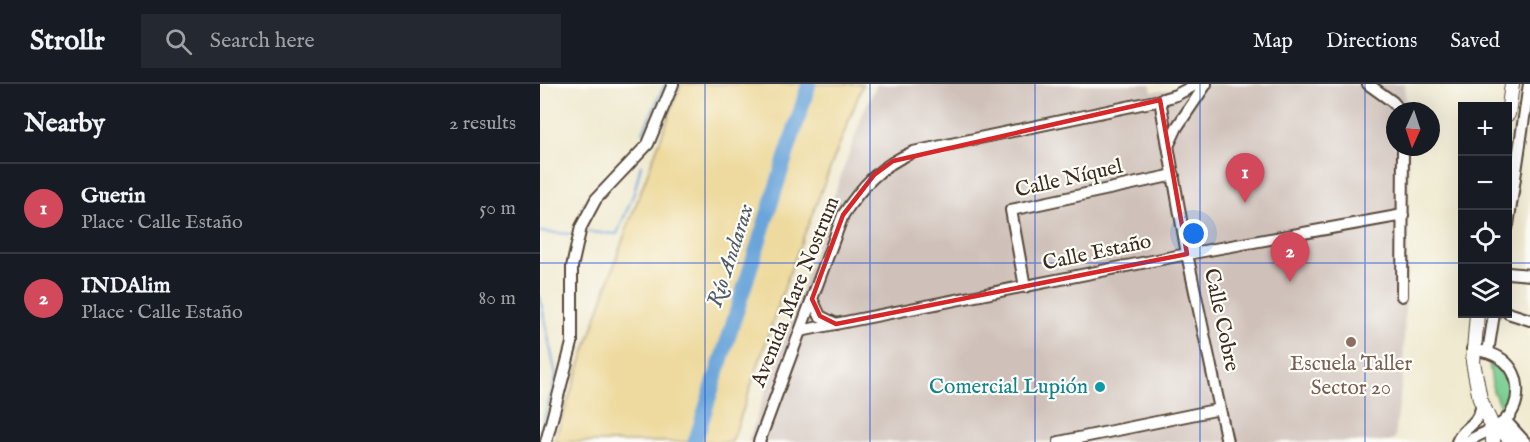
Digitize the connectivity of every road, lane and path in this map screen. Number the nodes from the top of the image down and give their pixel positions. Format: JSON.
{"nodes":[{"id":1,"x":673,"y":84,"type":"edge"},
{"id":2,"x":1197,"y":84,"type":"edge"},
{"id":3,"x":1206,"y":84,"type":"edge"},
{"id":4,"x":1368,"y":84,"type":"edge"},
{"id":5,"x":1512,"y":84,"type":"edge"},
{"id":6,"x":1529,"y":84,"type":"edge"},
{"id":7,"x":1161,"y":100,"type":"junction"},
{"id":8,"x":1394,"y":102,"type":"edge"},
{"id":9,"x":1510,"y":102,"type":"edge"},
{"id":10,"x":1527,"y":113,"type":"edge"},
{"id":11,"x":1168,"y":147,"type":"junction"},
{"id":12,"x":1403,"y":156,"type":"edge"},
{"id":13,"x":1517,"y":161,"type":"junction"},
{"id":14,"x":1530,"y":163,"type":"edge"},
{"id":15,"x":1174,"y":175,"type":"junction"},
{"id":16,"x":1510,"y":210,"type":"edge"},
{"id":17,"x":1403,"y":215,"type":"junction"},
{"id":18,"x":1187,"y":254,"type":"junction"},
{"id":19,"x":1512,"y":273,"type":"edge"},
{"id":20,"x":1530,"y":275,"type":"edge"},
{"id":21,"x":1025,"y":287,"type":"junction"},
{"id":22,"x":1402,"y":296,"type":"dead end"},
{"id":23,"x":812,"y":299,"type":"junction"},
{"id":24,"x":1512,"y":314,"type":"edge"},
{"id":25,"x":1476,"y":318,"type":"edge"},
{"id":26,"x":1493,"y":318,"type":"edge"},
{"id":27,"x":1530,"y":320,"type":"edge"},
{"id":28,"x":836,"y":324,"type":"junction"},
{"id":29,"x":800,"y":331,"type":"junction"},
{"id":30,"x":1472,"y":349,"type":"junction"},
{"id":31,"x":1488,"y":352,"type":"junction"},
{"id":32,"x":1517,"y":386,"type":"junction"},
{"id":33,"x":1528,"y":398,"type":"edge"},
{"id":34,"x":1482,"y":405,"type":"junction"},
{"id":35,"x":1515,"y":405,"type":"junction"},
{"id":36,"x":1220,"y":409,"type":"junction"},
{"id":37,"x":1500,"y":436,"type":"edge"},
{"id":38,"x":546,"y":442,"type":"edge"},
{"id":39,"x":759,"y":442,"type":"edge"},
{"id":40,"x":1059,"y":442,"type":"edge"},
{"id":41,"x":1227,"y":442,"type":"edge"},
{"id":42,"x":1457,"y":442,"type":"edge"},
{"id":43,"x":1467,"y":442,"type":"edge"}],
"edges":[{"from":1,"to":38,"type":"street"},
{"from":2,"to":7,"type":"street","name":"Avenida Mare Nostrum"},
{"from":3,"to":11,"type":"street"},
{"from":4,"to":8,"type":"street"},
{"from":5,"to":9,"type":"main road"},
{"from":6,"to":10,"type":"street"},
{"from":7,"to":11,"type":"street","name":"Calle Cobre"},
{"from":7,"to":23,"type":"street","name":"Avenida Mare Nostrum"},
{"from":10,"to":13,"type":"street"},
{"from":11,"to":15,"type":"street","name":"Calle Cobre"},
{"from":12,"to":17,"type":"street"},
{"from":13,"to":14,"type":"street"},
{"from":13,"to":16,"type":"street"},
{"from":15,"to":18,"type":"street","name":"Calle Cobre"},
{"from":15,"to":21,"type":"street","name":"Calle Níquel"},
{"from":17,"to":18,"type":"street","name":"Calle Estaño"},
{"from":17,"to":22,"type":"street"},
{"from":18,"to":21,"type":"street","name":"Calle Estaño"},
{"from":18,"to":36,"type":"street","name":"Calle Cobre"},
{"from":19,"to":20,"type":"street"},
{"from":21,"to":28,"type":"street","name":"Calle Estaño"},
{"from":23,"to":28,"type":"street"},
{"from":23,"to":29,"type":"street","name":"Avenida Mare Nostrum"},
{"from":24,"to":27,"type":"street"},
{"from":25,"to":30,"type":"main road"},
{"from":26,"to":31,"type":"street"},
{"from":28,"to":29,"type":"street","name":"Calle Estaño"},
{"from":29,"to":39,"type":"street","name":"Avenida Mare Nostrum"},
{"from":30,"to":31,"type":"street"},
{"from":30,"to":34,"type":"main road"},
{"from":31,"to":32,"type":"street"},
{"from":32,"to":33,"type":"street"},
{"from":32,"to":35,"type":"street"},
{"from":33,"to":35,"type":"street"},
{"from":34,"to":37,"type":"main road"},
{"from":34,"to":42,"type":"street"},
{"from":35,"to":37,"type":"street"},
{"from":36,"to":40,"type":"street"},
{"from":36,"to":41,"type":"street","name":"Calle Cobre"},
{"from":37,"to":43,"type":"street"}]}
